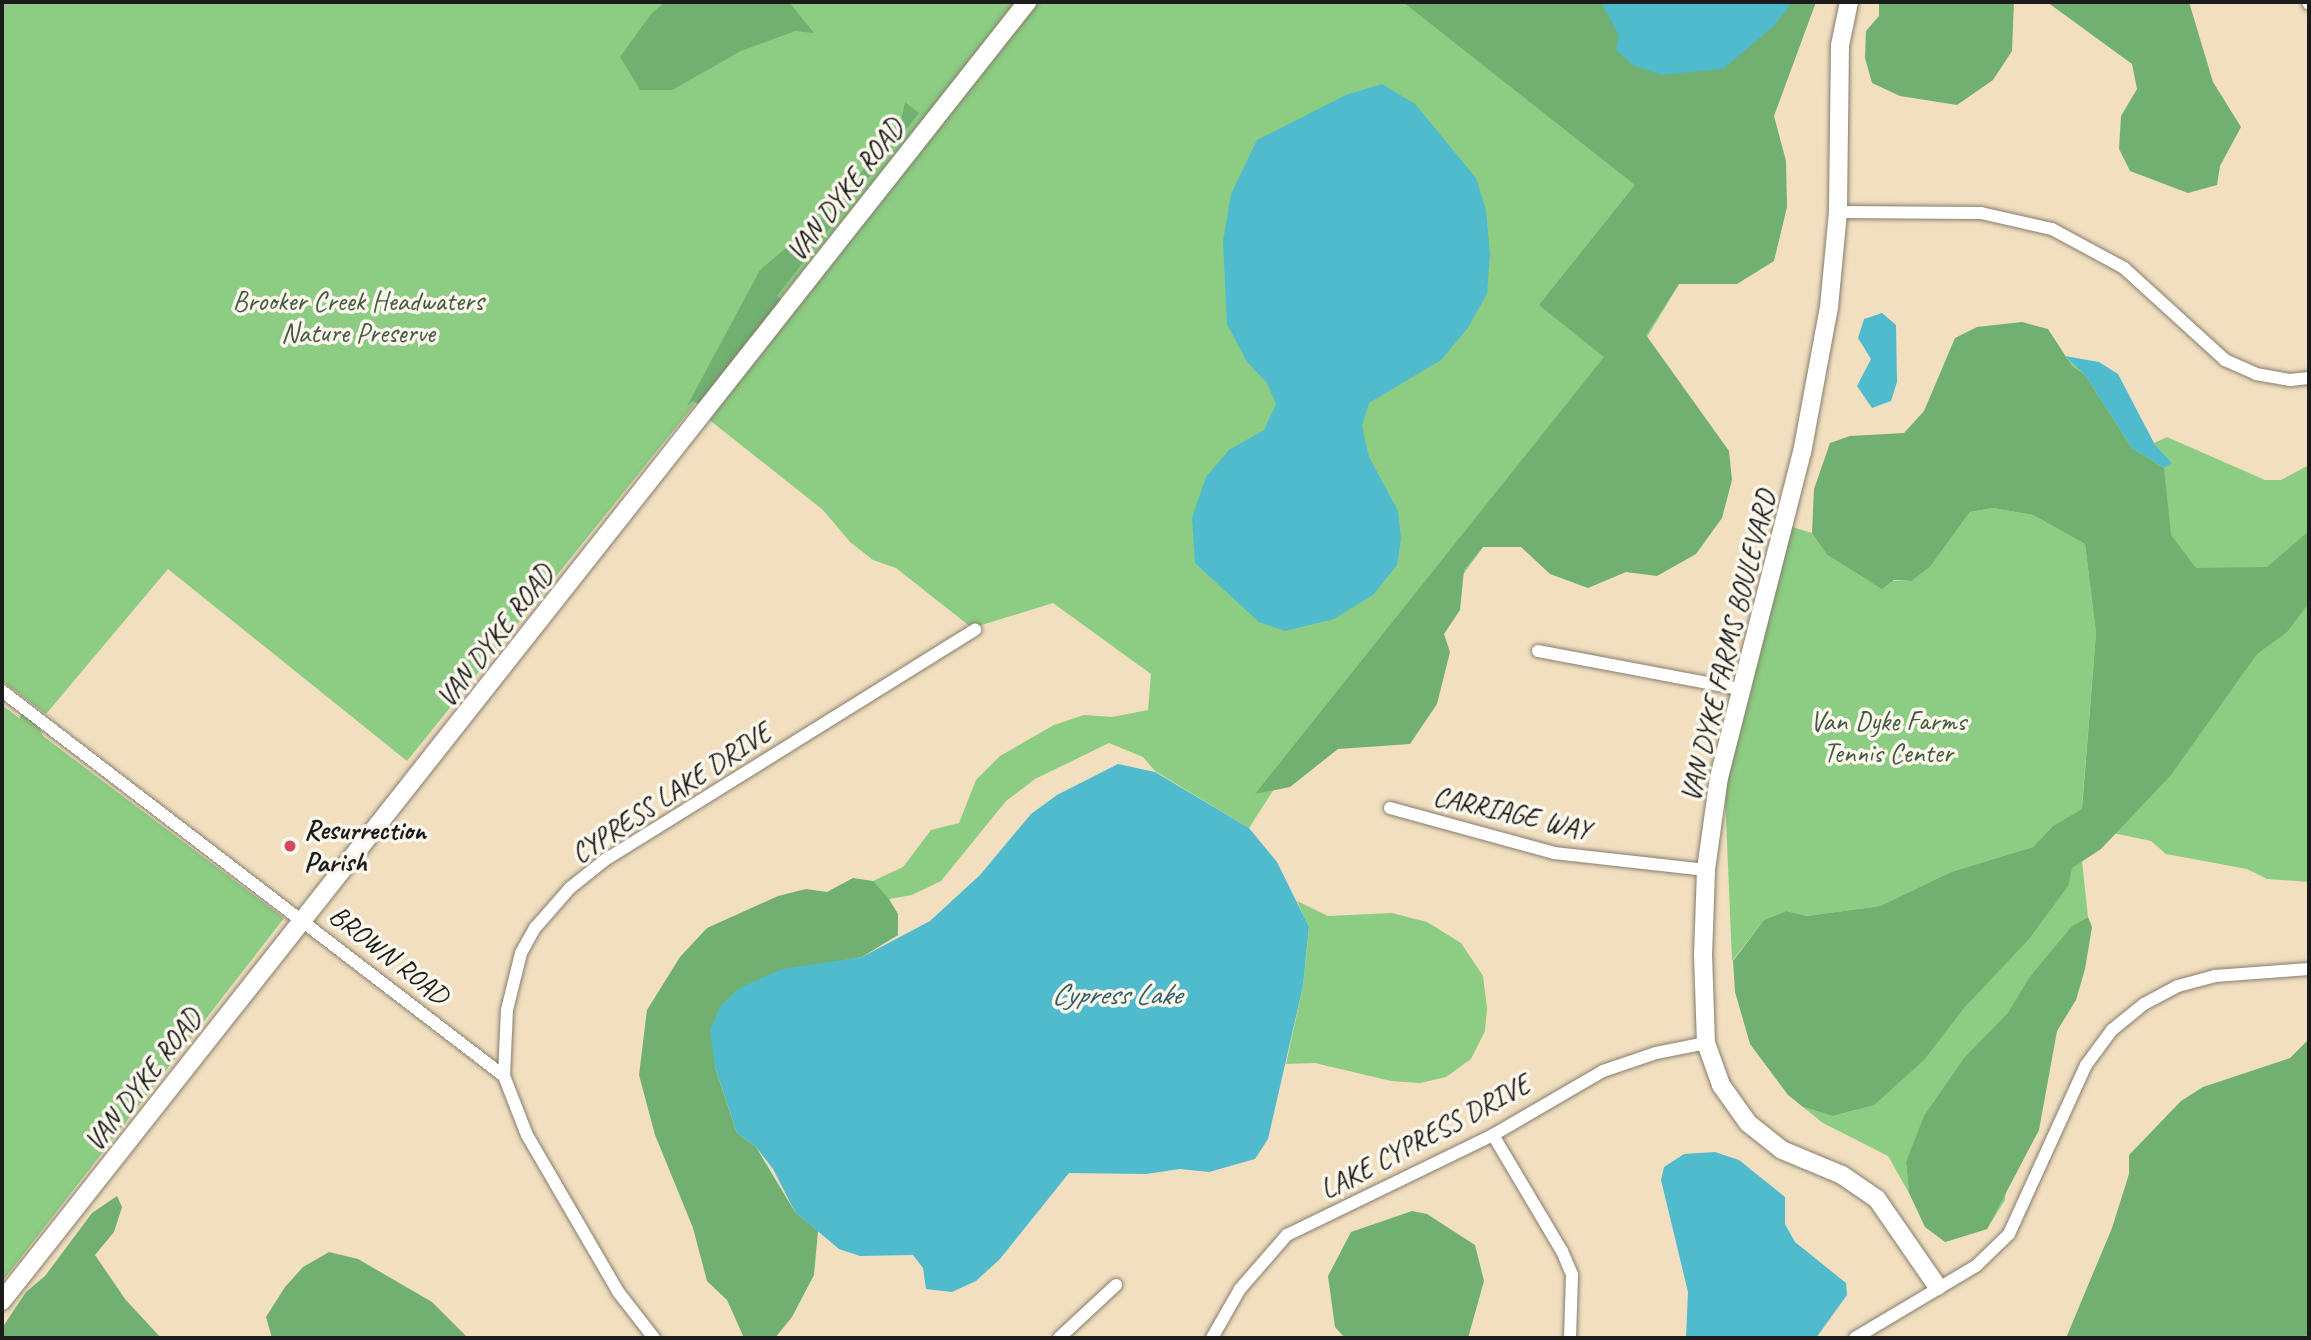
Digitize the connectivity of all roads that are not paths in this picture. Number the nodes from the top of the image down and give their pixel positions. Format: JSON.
{"nodes":[{"id":1,"x":1027,"y":2,"type":"edge"},
{"id":2,"x":1849,"y":2,"type":"edge"},
{"id":3,"x":1838,"y":212,"type":"junction"},
{"id":4,"x":2309,"y":377,"type":"edge"},
{"id":5,"x":975,"y":630,"type":"dead end"},
{"id":6,"x":1538,"y":651,"type":"dead end"},
{"id":7,"x":1739,"y":689,"type":"junction"},
{"id":8,"x":2,"y":691,"type":"edge"},
{"id":9,"x":1390,"y":808,"type":"dead end"},
{"id":10,"x":1706,"y":870,"type":"junction"},
{"id":11,"x":303,"y":920,"type":"junction"},
{"id":12,"x":2309,"y":969,"type":"edge"},
{"id":13,"x":1706,"y":1043,"type":"junction"},
{"id":14,"x":504,"y":1076,"type":"junction"},
{"id":15,"x":1493,"y":1135,"type":"junction"},
{"id":16,"x":1116,"y":1285,"type":"dead end"},
{"id":17,"x":1937,"y":1286,"type":"junction"},
{"id":18,"x":2,"y":1301,"type":"edge"},
{"id":19,"x":654,"y":1338,"type":"edge"},
{"id":20,"x":1059,"y":1338,"type":"edge"},
{"id":21,"x":1212,"y":1338,"type":"edge"},
{"id":22,"x":1570,"y":1338,"type":"edge"},
{"id":23,"x":1855,"y":1338,"type":"edge"}],
"edges":[{"from":1,"to":11,"type":"main road","name":"VAN DYKE ROAD"},
{"from":2,"to":3,"type":"main road","name":"VAN DYKE FARMS BOULEVARD"},
{"from":3,"to":4,"type":"street"},
{"from":3,"to":7,"type":"main road","name":"VAN DYKE FARMS BOULEVARD"},
{"from":5,"to":14,"type":"street","name":"CYPRESS LAKE DRIVE"},
{"from":6,"to":7,"type":"street"},
{"from":7,"to":10,"type":"main road","name":"VAN DYKE FARMS BOULEVARD"},
{"from":8,"to":11,"type":"street","name":"BROWN ROAD"},
{"from":9,"to":10,"type":"street","name":"CARRIAGE WAY"},
{"from":10,"to":13,"type":"main road","name":"VAN DYKE FARMS BOULEVARD"},
{"from":11,"to":14,"type":"street","name":"BROWN ROAD"},
{"from":11,"to":18,"type":"main road","name":"VAN DYKE ROAD"},
{"from":12,"to":17,"type":"street"},
{"from":13,"to":15,"type":"street","name":"LAKE CYPRESS DRIVE"},
{"from":13,"to":17,"type":"main road","name":"VAN DYKE FARMS BOULEVARD"},
{"from":14,"to":19,"type":"street"},
{"from":15,"to":21,"type":"street","name":"LAKE CYPRESS DRIVE"},
{"from":15,"to":22,"type":"street"},
{"from":16,"to":20,"type":"street"},
{"from":17,"to":23,"type":"street"}]}
